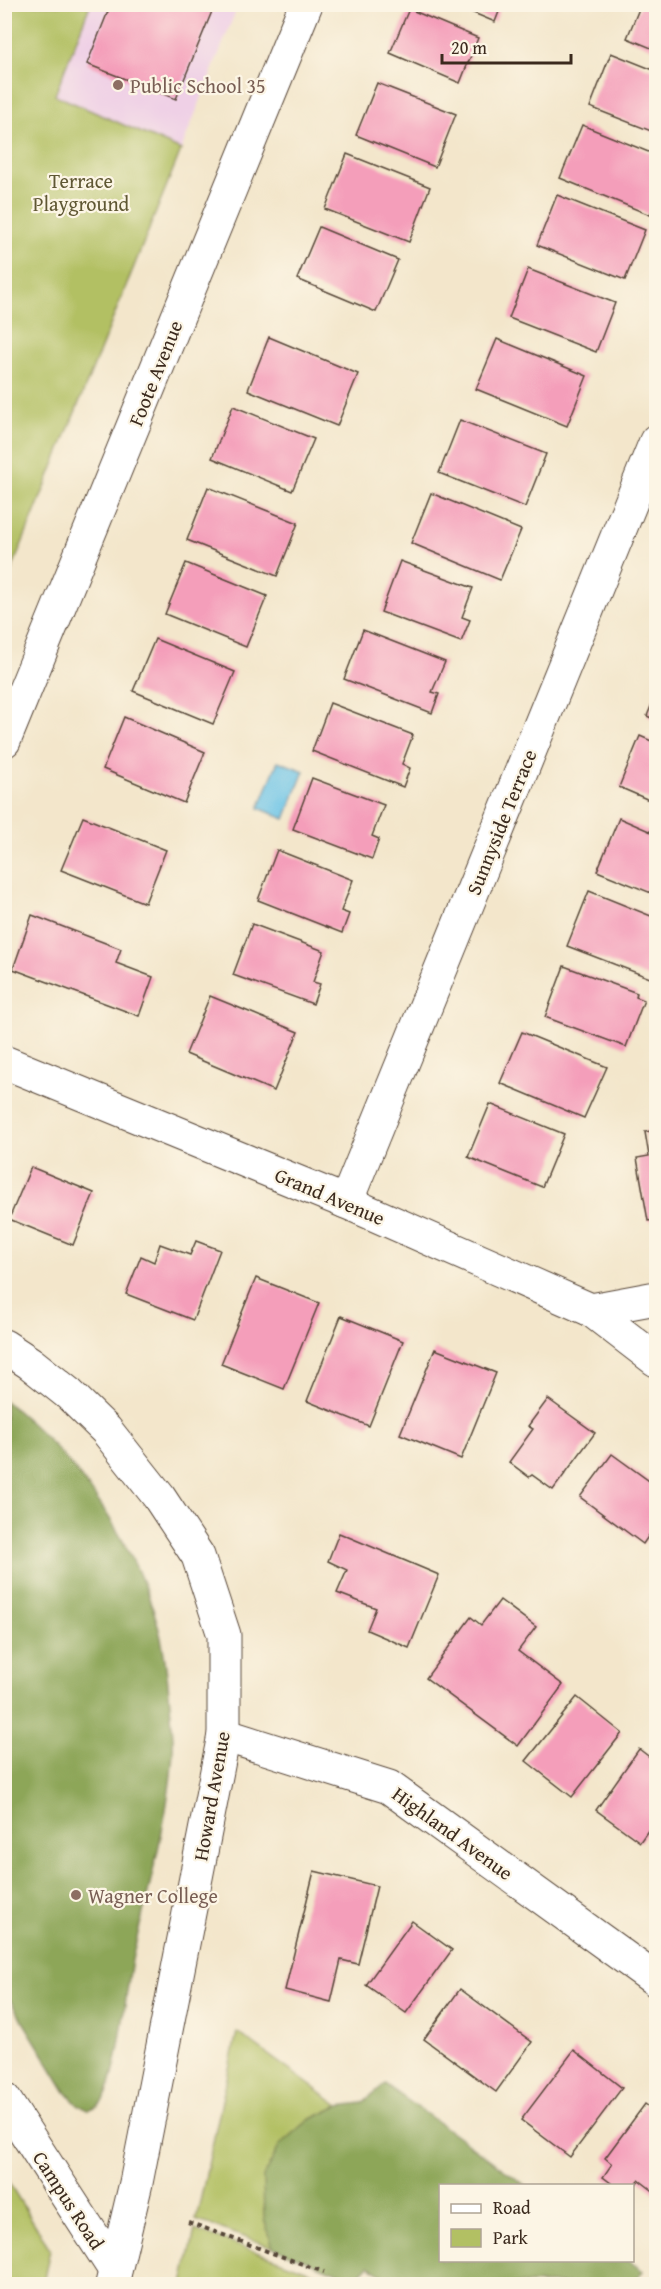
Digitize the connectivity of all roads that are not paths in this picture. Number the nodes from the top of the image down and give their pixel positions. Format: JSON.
{"nodes":[{"id":1,"x":306,"y":4,"type":"edge"},
{"id":2,"x":657,"y":441,"type":"edge"},
{"id":3,"x":4,"y":741,"type":"edge"},
{"id":4,"x":4,"y":1062,"type":"edge"},
{"id":5,"x":346,"y":1202,"type":"junction"},
{"id":6,"x":657,"y":1298,"type":"edge"},
{"id":7,"x":591,"y":1310,"type":"junction"},
{"id":8,"x":4,"y":1346,"type":"edge"},
{"id":9,"x":657,"y":1360,"type":"edge"},
{"id":10,"x":224,"y":1735,"type":"junction"},
{"id":11,"x":657,"y":1980,"type":"edge"},
{"id":12,"x":4,"y":2100,"type":"edge"},
{"id":13,"x":113,"y":2277,"type":"edge"}],
"edges":[{"from":1,"to":3,"type":"street","name":"Foote Avenue"},
{"from":2,"to":5,"type":"street","name":"Sunnyside Terrace"},
{"from":4,"to":5,"type":"street","name":"Grand Avenue"},
{"from":5,"to":7,"type":"street","name":"Grand Avenue"},
{"from":6,"to":7,"type":"street"},
{"from":7,"to":9,"type":"street","name":"Grand Avenue"},
{"from":8,"to":10,"type":"street","name":"Howard Avenue"},
{"from":10,"to":11,"type":"street","name":"Highland Avenue"},
{"from":10,"to":13,"type":"street","name":"Howard Avenue"},
{"from":12,"to":13,"type":"street","name":"Campus Road"}]}
